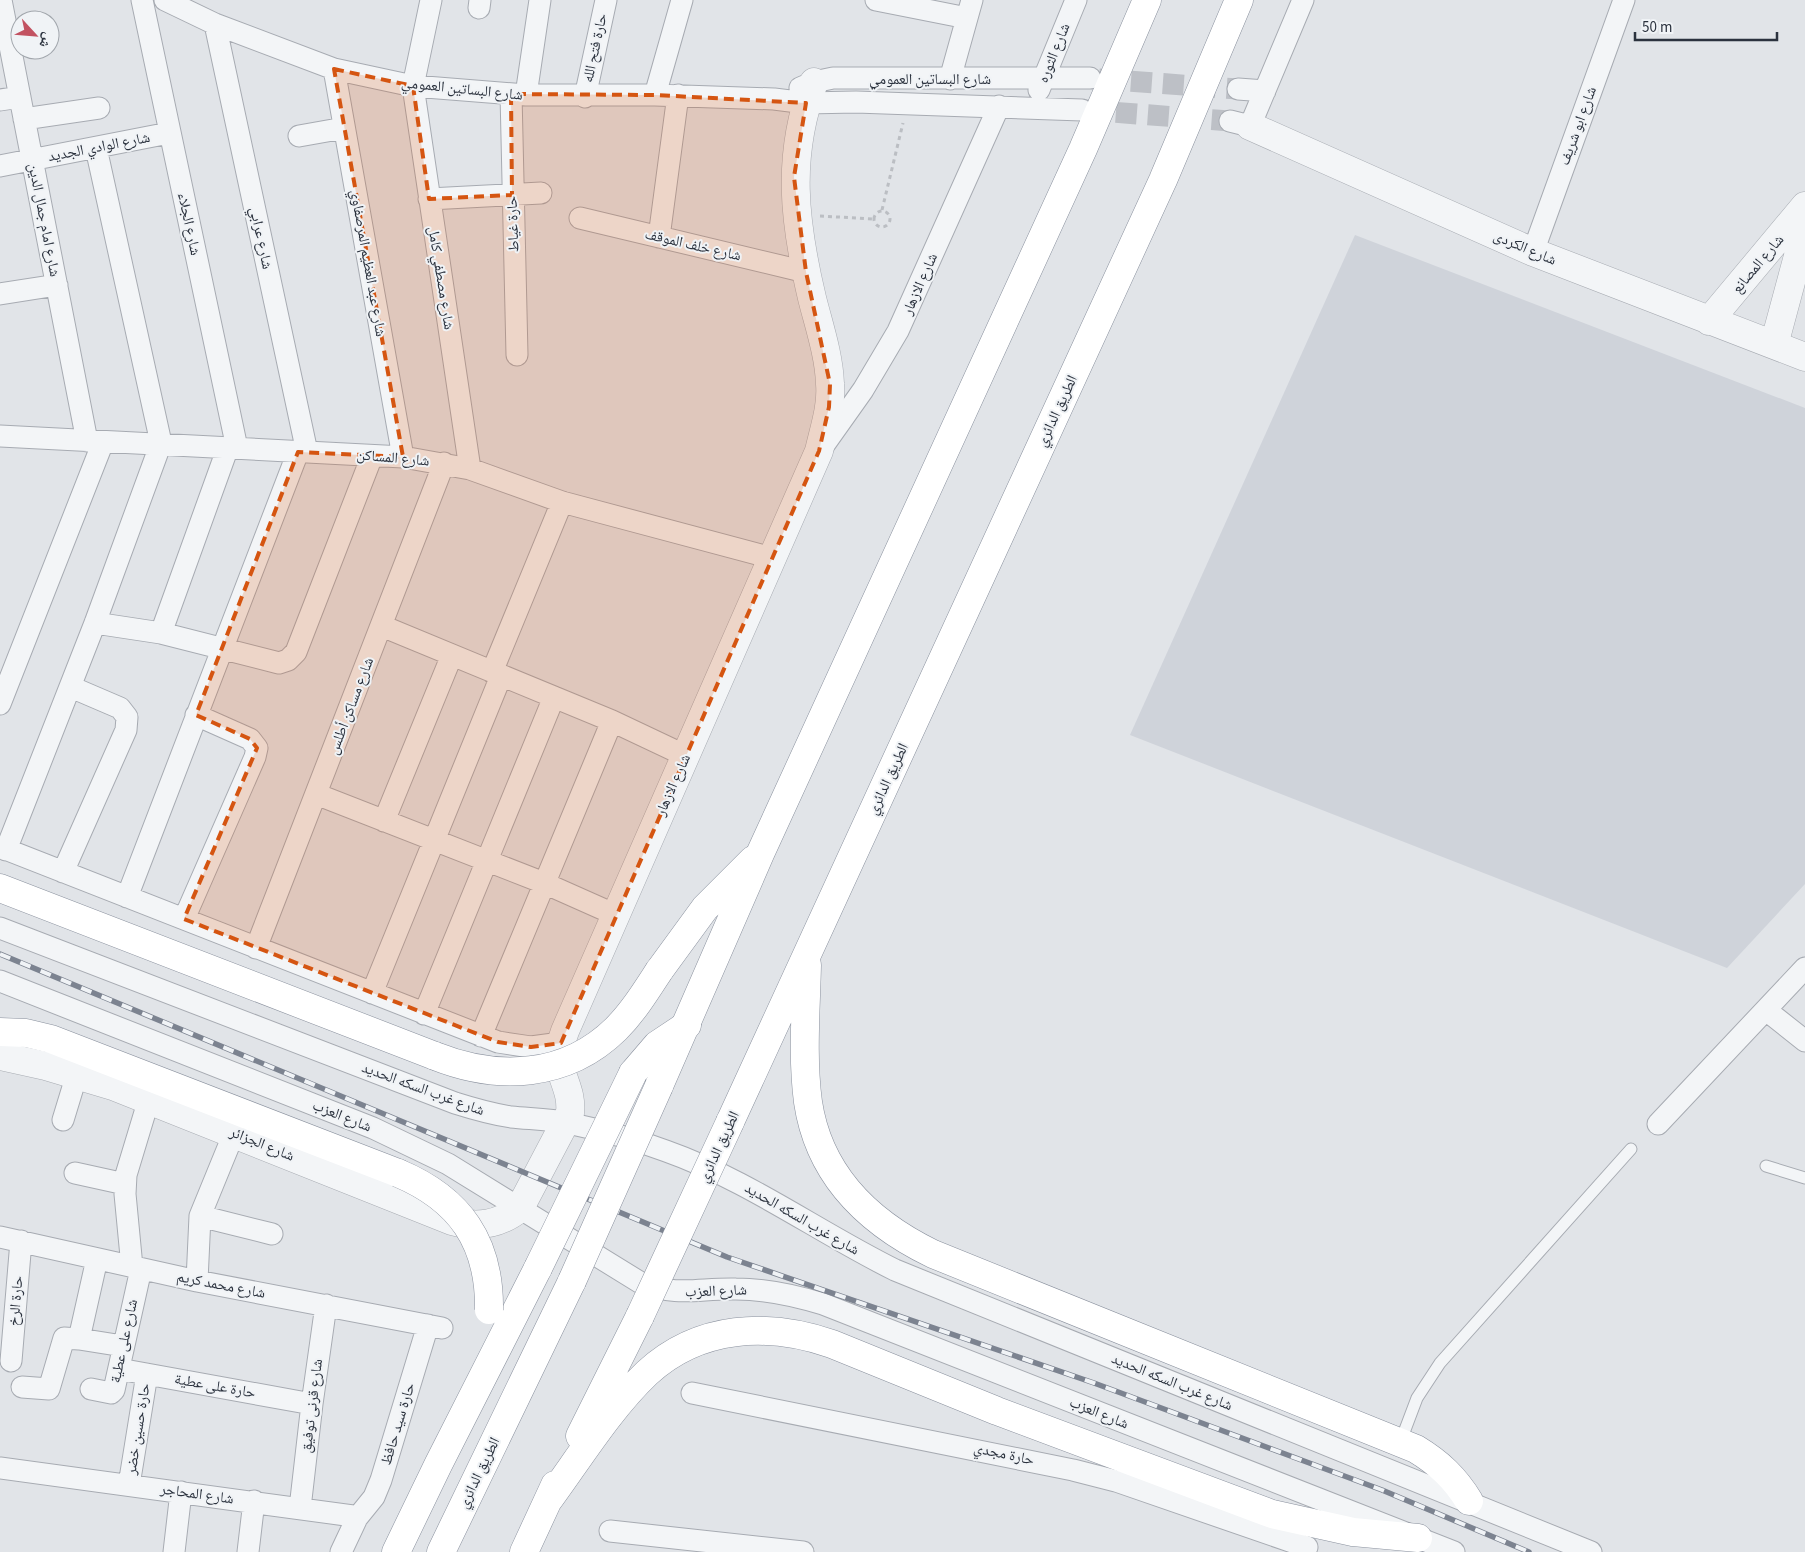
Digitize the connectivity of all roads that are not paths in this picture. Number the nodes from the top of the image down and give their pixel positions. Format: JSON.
{"nodes":[{"id":1,"x":1,"y":0,"type":"edge"},
{"id":2,"x":142,"y":0,"type":"edge"},
{"id":3,"x":165,"y":0,"type":"edge"},
{"id":4,"x":431,"y":0,"type":"edge"},
{"id":5,"x":540,"y":0,"type":"edge"},
{"id":6,"x":606,"y":0,"type":"edge"},
{"id":7,"x":682,"y":0,"type":"edge"},
{"id":8,"x":876,"y":0,"type":"edge"},
{"id":9,"x":1076,"y":0,"type":"edge"},
{"id":10,"x":1147,"y":0,"type":"edge"},
{"id":11,"x":1239,"y":0,"type":"edge"},
{"id":12,"x":1303,"y":0,"type":"edge"},
{"id":13,"x":1624,"y":0,"type":"edge"},
{"id":14,"x":969,"y":9,"type":"edge"},
{"id":15,"x":215,"y":24,"type":"junction"},
{"id":16,"x":334,"y":68,"type":"junction"},
{"id":17,"x":1042,"y":78,"type":"junction"},
{"id":18,"x":1090,"y":78,"type":"tunnel mouth"},
{"id":19,"x":950,"y":79,"type":"junction"},
{"id":20,"x":413,"y":86,"type":"junction"},
{"id":21,"x":1238,"y":89,"type":"tunnel mouth"},
{"id":22,"x":1265,"y":91,"type":"junction"},
{"id":23,"x":810,"y":92,"type":"junction"},
{"id":24,"x":518,"y":95,"type":"junction"},
{"id":25,"x":655,"y":95,"type":"junction"},
{"id":26,"x":678,"y":96,"type":"junction"},
{"id":27,"x":584,"y":97,"type":"junction"},
{"id":28,"x":10,"y":98,"type":"edge"},
{"id":29,"x":1000,"y":106,"type":"junction"},
{"id":30,"x":1033,"y":107,"type":"junction"},
{"id":31,"x":99,"y":108,"type":"dead end"},
{"id":32,"x":1082,"y":110,"type":"tunnel mouth"},
{"id":33,"x":24,"y":119,"type":"junction"},
{"id":34,"x":1240,"y":124,"type":"joint"},
{"id":35,"x":344,"y":128,"type":"junction"},
{"id":36,"x":169,"y":133,"type":"junction"},
{"id":37,"x":299,"y":136,"type":"dead end"},
{"id":38,"x":96,"y":148,"type":"junction"},
{"id":39,"x":32,"y":160,"type":"junction"},
{"id":40,"x":0,"y":166,"type":"edge"},
{"id":41,"x":541,"y":192,"type":"dead end"},
{"id":42,"x":512,"y":195,"type":"junction"},
{"id":43,"x":429,"y":199,"type":"junction"},
{"id":44,"x":1805,"y":206,"type":"edge"},
{"id":45,"x":580,"y":218,"type":"dead end"},
{"id":46,"x":1805,"y":230,"type":"edge"},
{"id":47,"x":659,"y":237,"type":"junction"},
{"id":48,"x":1533,"y":252,"type":"junction"},
{"id":49,"x":806,"y":272,"type":"junction"},
{"id":50,"x":57,"y":285,"type":"junction"},
{"id":51,"x":0,"y":294,"type":"edge"},
{"id":52,"x":1709,"y":321,"type":"junction"},
{"id":53,"x":1774,"y":345,"type":"junction"},
{"id":54,"x":517,"y":355,"type":"dead end"},
{"id":55,"x":1805,"y":357,"type":"edge"},
{"id":56,"x":0,"y":436,"type":"edge"},
{"id":57,"x":95,"y":441,"type":"junction"},
{"id":58,"x":161,"y":443,"type":"junction"},
{"id":59,"x":233,"y":448,"type":"junction"},
{"id":60,"x":819,"y":451,"type":"junction"},
{"id":61,"x":302,"y":452,"type":"junction"},
{"id":62,"x":372,"y":456,"type":"junction"},
{"id":63,"x":403,"y":457,"type":"junction"},
{"id":64,"x":444,"y":463,"type":"junction"},
{"id":65,"x":470,"y":469,"type":"junction"},
{"id":66,"x":562,"y":502,"type":"junction"},
{"id":67,"x":772,"y":558,"type":"junction"},
{"id":68,"x":95,"y":623,"type":"junction"},
{"id":69,"x":382,"y":626,"type":"junction"},
{"id":70,"x":161,"y":634,"type":"junction"},
{"id":71,"x":223,"y":649,"type":"junction"},
{"id":72,"x":452,"y":655,"type":"junction"},
{"id":73,"x":497,"y":674,"type":"junction"},
{"id":74,"x":71,"y":687,"type":"junction"},
{"id":75,"x":554,"y":697,"type":"junction"},
{"id":76,"x":0,"y":704,"type":"edge"},
{"id":77,"x":196,"y":715,"type":"junction"},
{"id":78,"x":612,"y":721,"type":"junction"},
{"id":79,"x":686,"y":756,"type":"junction"},
{"id":80,"x":316,"y":794,"type":"junction"},
{"id":81,"x":384,"y":821,"type":"junction"},
{"id":82,"x":434,"y":840,"type":"junction"},
{"id":83,"x":3,"y":848,"type":"edge"},
{"id":84,"x":760,"y":854,"type":"junction"},
{"id":85,"x":486,"y":861,"type":"junction"},
{"id":86,"x":63,"y":872,"type":"junction"},
{"id":87,"x":544,"y":883,"type":"junction"},
{"id":88,"x":0,"y":888,"type":"edge"},
{"id":89,"x":127,"y":897,"type":"junction"},
{"id":90,"x":616,"y":915,"type":"junction"},
{"id":91,"x":184,"y":920,"type":"junction"},
{"id":92,"x":0,"y":928,"type":"edge"},
{"id":93,"x":256,"y":948,"type":"junction"},
{"id":94,"x":807,"y":956,"type":"junction"},
{"id":95,"x":1805,"y":968,"type":"edge"},
{"id":96,"x":0,"y":981,"type":"edge"},
{"id":97,"x":372,"y":993,"type":"junction"},
{"id":98,"x":1766,"y":1010,"type":"junction"},
{"id":99,"x":424,"y":1014,"type":"junction"},
{"id":100,"x":687,"y":1025,"type":"junction"},
{"id":101,"x":0,"y":1032,"type":"edge"},
{"id":102,"x":481,"y":1036,"type":"junction"},
{"id":103,"x":1805,"y":1041,"type":"edge"},
{"id":104,"x":561,"y":1043,"type":"junction"},
{"id":105,"x":0,"y":1056,"type":"edge"},
{"id":106,"x":77,"y":1074,"type":"junction"},
{"id":107,"x":149,"y":1099,"type":"junction"},
{"id":108,"x":63,"y":1120,"type":"dead end"},
{"id":109,"x":566,"y":1123,"type":"junction"},
{"id":110,"x":1658,"y":1124,"type":"dead end"},
{"id":111,"x":234,"y":1133,"type":"junction"},
{"id":112,"x":1631,"y":1149,"type":"dead end"},
{"id":113,"x":1766,"y":1166,"type":"dead end"},
{"id":114,"x":75,"y":1173,"type":"dead end"},
{"id":115,"x":1805,"y":1178,"type":"edge"},
{"id":116,"x":125,"y":1184,"type":"junction"},
{"id":117,"x":520,"y":1208,"type":"junction"},
{"id":118,"x":200,"y":1216,"type":"junction"},
{"id":119,"x":272,"y":1234,"type":"dead end"},
{"id":120,"x":0,"y":1237,"type":"edge"},
{"id":121,"x":21,"y":1241,"type":"junction"},
{"id":122,"x":96,"y":1259,"type":"junction"},
{"id":123,"x":136,"y":1268,"type":"junction"},
{"id":124,"x":197,"y":1281,"type":"junction"},
{"id":125,"x":326,"y":1305,"type":"junction"},
{"id":126,"x":435,"y":1327,"type":"joint"},
{"id":127,"x":79,"y":1339,"type":"junction"},
{"id":128,"x":123,"y":1346,"type":"junction"},
{"id":129,"x":11,"y":1361,"type":"dead end"},
{"id":130,"x":119,"y":1369,"type":"junction"},
{"id":131,"x":147,"y":1374,"type":"junction"},
{"id":132,"x":482,"y":1380,"type":"junction"},
{"id":133,"x":22,"y":1387,"type":"dead end"},
{"id":134,"x":91,"y":1389,"type":"dead end"},
{"id":135,"x":692,"y":1393,"type":"dead end"},
{"id":136,"x":312,"y":1404,"type":"junction"},
{"id":137,"x":1400,"y":1443,"type":"junction"},
{"id":138,"x":0,"y":1468,"type":"edge"},
{"id":139,"x":129,"y":1485,"type":"junction"},
{"id":140,"x":181,"y":1492,"type":"junction"},
{"id":141,"x":1469,"y":1501,"type":"junction"},
{"id":142,"x":254,"y":1502,"type":"junction"},
{"id":143,"x":547,"y":1502,"type":"junction"},
{"id":144,"x":300,"y":1508,"type":"junction"},
{"id":145,"x":357,"y":1518,"type":"junction"},
{"id":146,"x":610,"y":1531,"type":"dead end"},
{"id":147,"x":1317,"y":1533,"type":"edge"},
{"id":148,"x":1418,"y":1538,"type":"joint"},
{"id":149,"x":174,"y":1552,"type":"edge"},
{"id":150,"x":248,"y":1552,"type":"edge"},
{"id":151,"x":341,"y":1552,"type":"edge"},
{"id":152,"x":396,"y":1552,"type":"edge"},
{"id":153,"x":441,"y":1552,"type":"edge"},
{"id":154,"x":524,"y":1552,"type":"edge"},
{"id":155,"x":804,"y":1552,"type":"edge"},
{"id":156,"x":1454,"y":1552,"type":"edge"},
{"id":157,"x":1591,"y":1552,"type":"edge"}],
"edges":[{"from":1,"to":28,"type":"street","name":"شارع امام جمال الدين"},
{"from":2,"to":36,"type":"street","name":"شارع الجلاء"},
{"from":3,"to":15,"type":"street","name":"شارع البساتين العمومي"},
{"from":4,"to":20,"type":"street","name":"شارع مصطفي كامل"},
{"from":5,"to":24,"type":"street","name":"حارة غياط"},
{"from":6,"to":27,"type":"street","name":"حارة فتح الله"},
{"from":7,"to":25,"type":"street"},
{"from":8,"to":14,"type":"street"},
{"from":9,"to":17,"type":"street","name":"شارع الثوره"},
{"from":10,"to":84,"type":"highway","name":"الطريق الدائري"},
{"from":11,"to":94,"type":"highway","name":"الطريق الدائري"},
{"from":12,"to":22,"type":"street"},
{"from":13,"to":48,"type":"street","name":"شارع ابو شريف"},
{"from":14,"to":19,"type":"street"},
{"from":15,"to":16,"type":"street","name":"شارع البساتين العمومي"},
{"from":15,"to":61,"type":"street","name":"شارع عرابي"},
{"from":16,"to":20,"type":"street","name":"شارع البساتين العمومي"},
{"from":16,"to":35,"type":"street","name":"شارع عبد العظيم المرصفاوي"},
{"from":17,"to":18,"type":"street","name":"شارع البساتين العمومي"},
{"from":17,"to":19,"type":"street","name":"شارع البساتين العمومي"},
{"from":17,"to":30,"type":"street","name":"شارع الثوره"},
{"from":19,"to":23,"type":"street","name":"شارع البساتين العمومي"},
{"from":20,"to":24,"type":"street","name":"شارع البساتين العمومي"},
{"from":20,"to":43,"type":"street","name":"شارع مصطفي كامل"},
{"from":21,"to":22,"type":"street"},
{"from":22,"to":34,"type":"street"},
{"from":23,"to":26,"type":"street","name":"شارع البساتين العمومي"},
{"from":23,"to":29,"type":"street","name":"شارع البساتين العمومي"},
{"from":23,"to":49,"type":"street","name":"شارع الازهار"},
{"from":24,"to":27,"type":"street","name":"شارع البساتين العمومي"},
{"from":24,"to":42,"type":"street","name":"حارة غياط"},
{"from":25,"to":26,"type":"street","name":"شارع البساتين العمومي"},
{"from":25,"to":27,"type":"street","name":"شارع البساتين العمومي"},
{"from":26,"to":47,"type":"street"},
{"from":28,"to":33,"type":"street","name":"شارع امام جمال الدين"},
{"from":29,"to":30,"type":"street","name":"شارع البساتين العمومي"},
{"from":29,"to":60,"type":"street","name":"شارع الازهار"},
{"from":30,"to":32,"type":"street","name":"شارع البساتين العمومي"},
{"from":31,"to":33,"type":"street"},
{"from":33,"to":39,"type":"street","name":"شارع امام جمال الدين"},
{"from":34,"to":48,"type":"street","name":"شارع الكردى"},
{"from":35,"to":37,"type":"street"},
{"from":35,"to":63,"type":"street","name":"شارع عبد العظيم المرصفاوي"},
{"from":36,"to":38,"type":"street","name":"شارع الوادي الجديد"},
{"from":36,"to":59,"type":"street","name":"شارع الجلاء"},
{"from":38,"to":39,"type":"street","name":"شارع الوادي الجديد"},
{"from":38,"to":58,"type":"street"},
{"from":39,"to":40,"type":"street","name":"شارع الوادي الجديد"},
{"from":39,"to":50,"type":"street","name":"شارع امام جمال الدين"},
{"from":41,"to":42,"type":"street"},
{"from":42,"to":43,"type":"street"},
{"from":42,"to":54,"type":"street","name":"حارة غياط"},
{"from":43,"to":65,"type":"street","name":"شارع مصطفي كامل"},
{"from":44,"to":52,"type":"street","name":"شارع المصانع"},
{"from":45,"to":47,"type":"street","name":"شارع خلف الموقف"},
{"from":46,"to":53,"type":"street","name":"شارع المصانع"},
{"from":47,"to":49,"type":"street","name":"شارع خلف الموقف"},
{"from":48,"to":52,"type":"street","name":"شارع الكردى"},
{"from":49,"to":60,"type":"street","name":"شارع الازهار"},
{"from":50,"to":51,"type":"street"},
{"from":50,"to":57,"type":"street","name":"شارع امام جمال الدين"},
{"from":52,"to":53,"type":"street","name":"شارع الكردى"},
{"from":53,"to":55,"type":"street","name":"شارع الكردى"},
{"from":56,"to":57,"type":"street","name":"شارع المساكن"},
{"from":57,"to":58,"type":"street","name":"شارع المساكن"},
{"from":57,"to":76,"type":"street"},
{"from":58,"to":59,"type":"street","name":"شارع المساكن"},
{"from":58,"to":68,"type":"street"},
{"from":59,"to":61,"type":"street","name":"شارع المساكن"},
{"from":59,"to":70,"type":"street"},
{"from":60,"to":67,"type":"street","name":"شارع الازهار"},
{"from":61,"to":62,"type":"street","name":"شارع المساكن"},
{"from":61,"to":71,"type":"street"},
{"from":62,"to":63,"type":"street","name":"شارع المساكن"},
{"from":62,"to":71,"type":"street"},
{"from":63,"to":64,"type":"street","name":"شارع المساكن"},
{"from":64,"to":65,"type":"street","name":"شارع المساكن"},
{"from":64,"to":69,"type":"street","name":"شارع مساكن أطلس"},
{"from":65,"to":66,"type":"street","name":"شارع المساكن"},
{"from":66,"to":67,"type":"street","name":"شارع المساكن"},
{"from":66,"to":73,"type":"street"},
{"from":67,"to":79,"type":"street","name":"شارع الازهار"},
{"from":68,"to":70,"type":"street"},
{"from":68,"to":74,"type":"street"},
{"from":69,"to":72,"type":"street"},
{"from":69,"to":80,"type":"street","name":"شارع مساكن أطلس"},
{"from":70,"to":71,"type":"street"},
{"from":71,"to":77,"type":"street"},
{"from":72,"to":73,"type":"street"},
{"from":72,"to":81,"type":"street"},
{"from":73,"to":75,"type":"street"},
{"from":73,"to":82,"type":"street"},
{"from":74,"to":83,"type":"street"},
{"from":74,"to":86,"type":"street"},
{"from":75,"to":78,"type":"street"},
{"from":75,"to":85,"type":"street"},
{"from":77,"to":89,"type":"street"},
{"from":77,"to":91,"type":"street"},
{"from":78,"to":79,"type":"street"},
{"from":78,"to":87,"type":"street"},
{"from":79,"to":90,"type":"street","name":"شارع الازهار"},
{"from":80,"to":81,"type":"street"},
{"from":80,"to":93,"type":"street","name":"شارع مساكن أطلس"},
{"from":81,"to":82,"type":"street"},
{"from":82,"to":85,"type":"street"},
{"from":82,"to":97,"type":"street"},
{"from":83,"to":86,"type":"street"},
{"from":84,"to":88,"type":"highway","bridge":true},
{"from":84,"to":100,"type":"highway","name":"الطريق الدائري"},
{"from":85,"to":87,"type":"street"},
{"from":85,"to":99,"type":"street"},
{"from":86,"to":89,"type":"street"},
{"from":87,"to":90,"type":"street"},
{"from":87,"to":102,"type":"street"},
{"from":89,"to":91,"type":"street"},
{"from":90,"to":104,"type":"street","name":"شارع الازهار"},
{"from":91,"to":93,"type":"street"},
{"from":92,"to":109,"type":"street","name":"شارع غرب السكه الحديد"},
{"from":93,"to":97,"type":"street"},
{"from":94,"to":137,"type":"highway"},
{"from":94,"to":143,"type":"highway","name":"الطريق الدائري","bridge":true},
{"from":95,"to":98,"type":"street"},
{"from":96,"to":117,"type":"street","name":"شارع العزب"},
{"from":97,"to":99,"type":"street"},
{"from":98,"to":103,"type":"street"},
{"from":98,"to":110,"type":"street"},
{"from":99,"to":102,"type":"street"},
{"from":100,"to":132,"type":"highway","bridge":true},
{"from":100,"to":153,"type":"highway","name":"الطريق الدائري","bridge":true},
{"from":101,"to":132,"type":"highway","bridge":true},
{"from":102,"to":104,"type":"street"},
{"from":104,"to":109,"type":"street","name":"شارع الازهار"},
{"from":105,"to":106,"type":"street","name":"شارع الجزائر"},
{"from":106,"to":107,"type":"street","name":"شارع الجزائر"},
{"from":106,"to":108,"type":"street"},
{"from":107,"to":111,"type":"street","name":"شارع الجزائر"},
{"from":107,"to":116,"type":"street","name":"شارع على عطية"},
{"from":109,"to":117,"type":"street","name":"شارع الازهار"},
{"from":109,"to":141,"type":"street","name":"شارع غرب السكه الحديد"},
{"from":111,"to":117,"type":"street","name":"شارع الجزائر"},
{"from":111,"to":118,"type":"street"},
{"from":112,"to":137,"type":"lane"},
{"from":113,"to":115,"type":"lane"},
{"from":114,"to":116,"type":"street"},
{"from":116,"to":123,"type":"street","name":"شارع على عطية"},
{"from":117,"to":147,"type":"street","name":"شارع العزب"},
{"from":118,"to":119,"type":"street"},
{"from":118,"to":124,"type":"street"},
{"from":120,"to":121,"type":"street","name":"شارع محمد كريم"},
{"from":121,"to":122,"type":"street","name":"شارع محمد كريم"},
{"from":121,"to":129,"type":"street","name":"حارة الرخ"},
{"from":122,"to":123,"type":"street","name":"شارع محمد كريم"},
{"from":122,"to":127,"type":"street"},
{"from":123,"to":124,"type":"street","name":"شارع محمد كريم"},
{"from":123,"to":128,"type":"street","name":"شارع على عطية"},
{"from":124,"to":125,"type":"street","name":"شارع محمد كريم"},
{"from":125,"to":126,"type":"street","name":"شارع محمد كريم"},
{"from":125,"to":136,"type":"street","name":"شارع قرنى توفيق"},
{"from":126,"to":145,"type":"street","name":"حارة سيد حافظ"},
{"from":127,"to":128,"type":"street"},
{"from":127,"to":133,"type":"street"},
{"from":128,"to":130,"type":"street","name":"شارع على عطية"},
{"from":130,"to":131,"type":"street","name":"حارة على عطية"},
{"from":130,"to":134,"type":"street","name":"شارع على عطية"},
{"from":131,"to":136,"type":"street","name":"حارة على عطية"},
{"from":131,"to":139,"type":"street","name":"حارة حسين خضر"},
{"from":132,"to":152,"type":"highway"},
{"from":135,"to":147,"type":"street","name":"حارة مجدي"},
{"from":136,"to":144,"type":"street","name":"شارع قرنى توفيق"},
{"from":137,"to":141,"type":"highway"},
{"from":138,"to":139,"type":"street","name":"شارع المحاجر"},
{"from":139,"to":140,"type":"street","name":"شارع المحاجر"},
{"from":140,"to":142,"type":"street","name":"شارع المحاجر"},
{"from":140,"to":149,"type":"street"},
{"from":141,"to":157,"type":"street","name":"شارع غرب السكه الحديد"},
{"from":142,"to":144,"type":"street","name":"شارع المحاجر"},
{"from":142,"to":150,"type":"street"},
{"from":143,"to":147,"type":"highway"},
{"from":143,"to":154,"type":"highway","name":"الطريق الدائري"},
{"from":144,"to":145,"type":"street","name":"شارع المحاجر"},
{"from":145,"to":151,"type":"street"},
{"from":146,"to":155,"type":"street"},
{"from":147,"to":148,"type":"highway"},
{"from":148,"to":156,"type":"street"}]}
